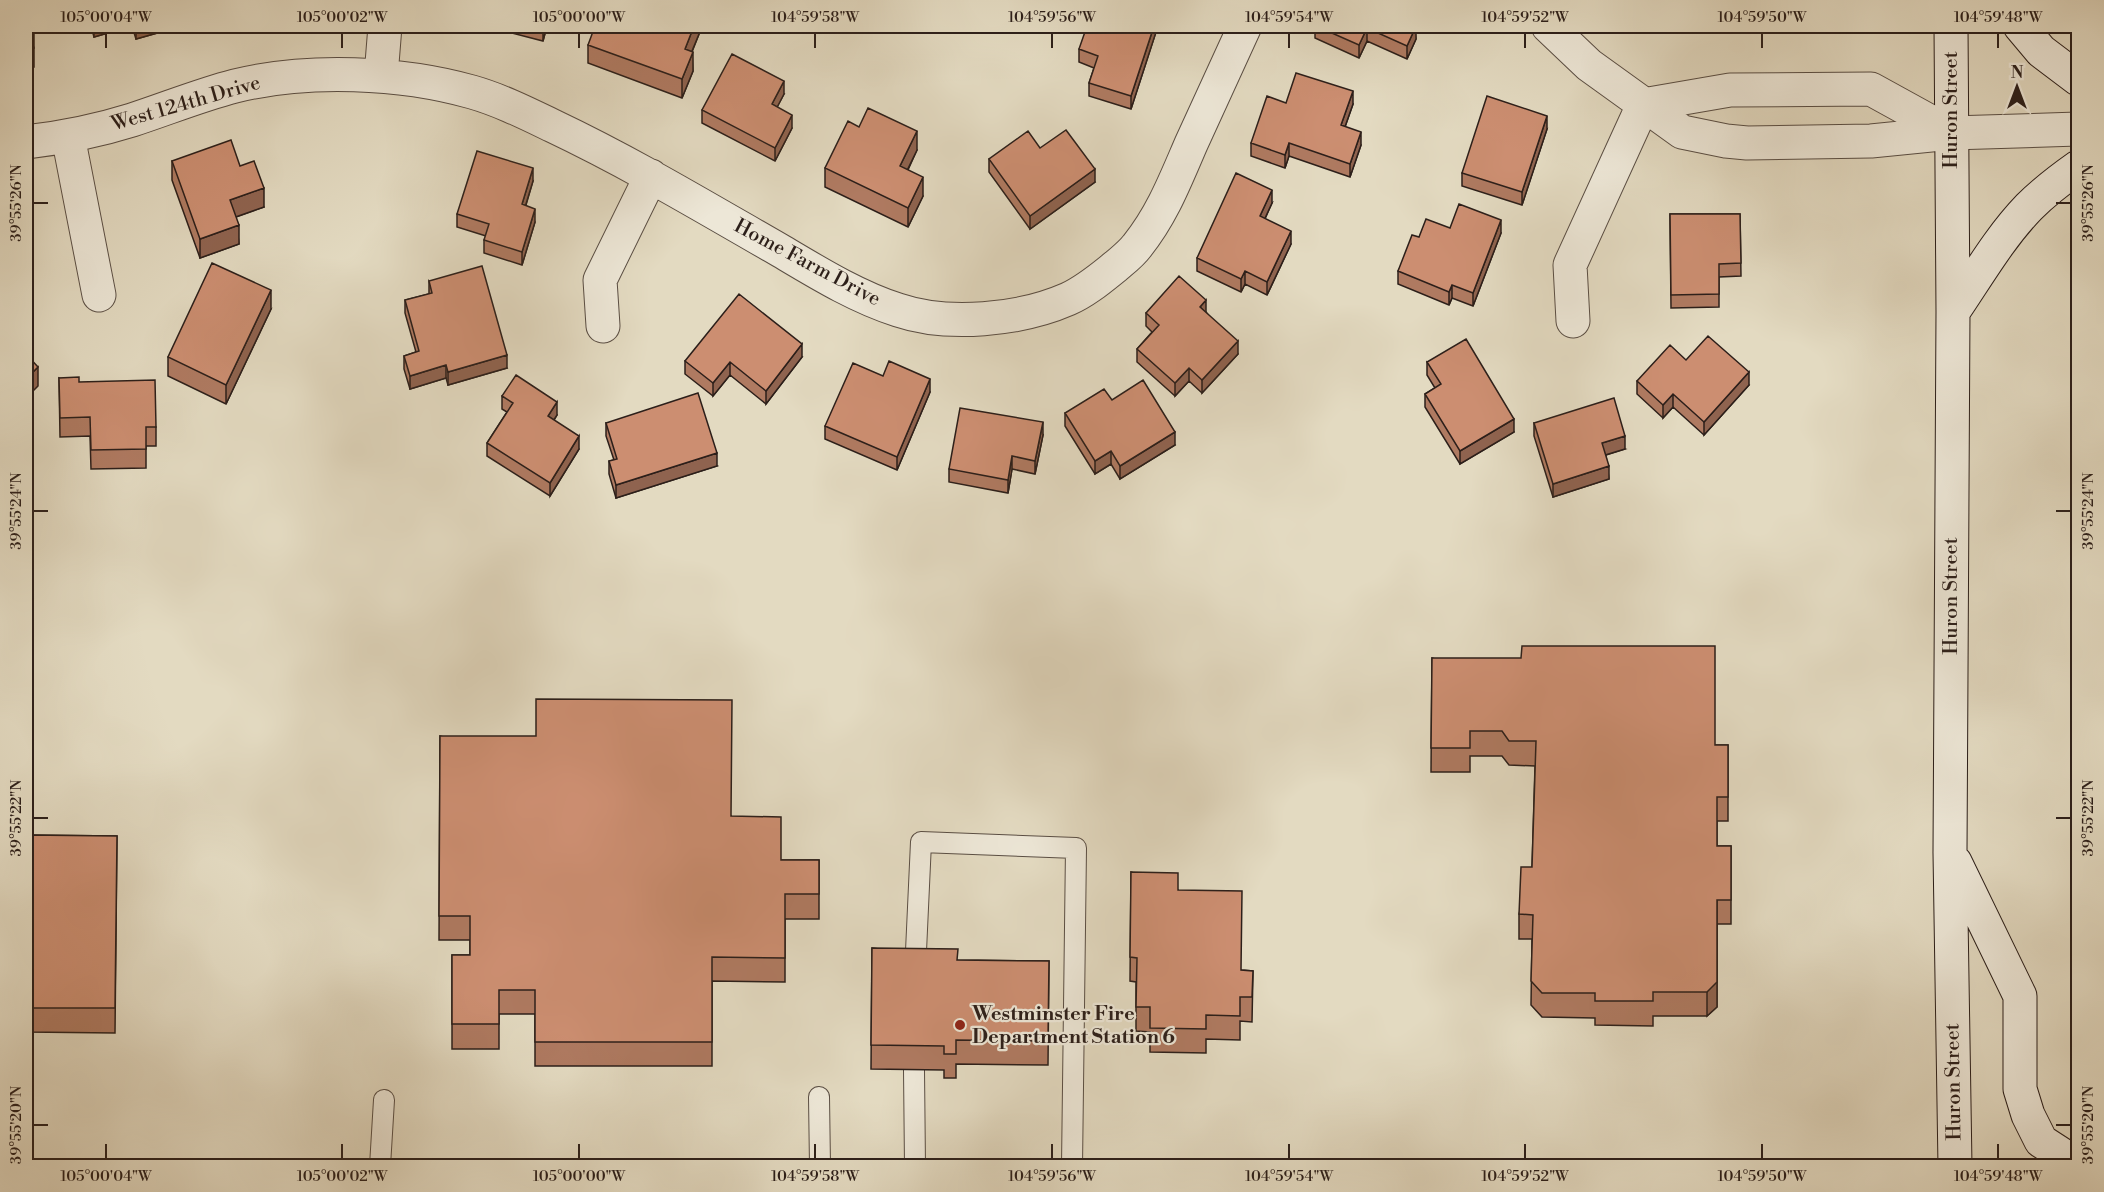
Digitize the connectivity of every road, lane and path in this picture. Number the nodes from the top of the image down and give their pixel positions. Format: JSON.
{"nodes":[{"id":1,"x":385,"y":26,"type":"edge"},
{"id":2,"x":1245,"y":26,"type":"edge"},
{"id":3,"x":1548,"y":26,"type":"edge"},
{"id":4,"x":1951,"y":26,"type":"edge"},
{"id":5,"x":2020,"y":26,"type":"edge"},
{"id":6,"x":381,"y":76,"type":"junction"},
{"id":7,"x":2079,"y":79,"type":"edge"},
{"id":8,"x":1643,"y":105,"type":"junction"},
{"id":9,"x":2079,"y":129,"type":"edge"},
{"id":10,"x":1952,"y":133,"type":"junction"},
{"id":11,"x":68,"y":136,"type":"junction"},
{"id":12,"x":26,"y":142,"type":"edge"},
{"id":13,"x":2079,"y":166,"type":"edge"},
{"id":14,"x":651,"y":176,"type":"junction"},
{"id":15,"x":99,"y":295,"type":"dead end"},
{"id":16,"x":1953,"y":312,"type":"junction"},
{"id":17,"x":1573,"y":321,"type":"dead end"},
{"id":18,"x":603,"y":326,"type":"dead end"},
{"id":19,"x":1950,"y":852,"type":"junction"},
{"id":20,"x":915,"y":973,"type":"edge"},
{"id":21,"x":914,"y":1070,"type":"edge"},
{"id":22,"x":819,"y":1097,"type":"dead end"},
{"id":23,"x":384,"y":1100,"type":"dead end"},
{"id":24,"x":2079,"y":1165,"type":"edge"},
{"id":25,"x":380,"y":1167,"type":"edge"},
{"id":26,"x":820,"y":1167,"type":"edge"},
{"id":27,"x":915,"y":1167,"type":"edge"},
{"id":28,"x":1072,"y":1167,"type":"edge"},
{"id":29,"x":1955,"y":1167,"type":"edge"}],
"edges":[{"from":1,"to":6,"type":"street"},
{"from":2,"to":14,"type":"street","name":"Home Farm Drive"},
{"from":3,"to":8,"type":"street"},
{"from":4,"to":10,"type":"street","name":"Huron Street"},
{"from":5,"to":7,"type":"street"},
{"from":6,"to":11,"type":"street","name":"West 124th Drive"},
{"from":6,"to":14,"type":"street","name":"West 124th Drive"},
{"from":8,"to":10,"type":"street"},
{"from":8,"to":10,"type":"street"},
{"from":8,"to":17,"type":"street"},
{"from":9,"to":10,"type":"street"},
{"from":10,"to":16,"type":"street","name":"Huron Street"},
{"from":11,"to":12,"type":"street","name":"West 124th Drive"},
{"from":11,"to":15,"type":"street"},
{"from":13,"to":16,"type":"street"},
{"from":14,"to":18,"type":"street"},
{"from":16,"to":19,"type":"street","name":"Huron Street"},
{"from":19,"to":24,"type":"street"},
{"from":19,"to":29,"type":"street","name":"Huron Street"},
{"from":20,"to":28,"type":"lane"},
{"from":21,"to":27,"type":"lane"},
{"from":22,"to":26,"type":"lane"},
{"from":23,"to":25,"type":"lane"}]}
